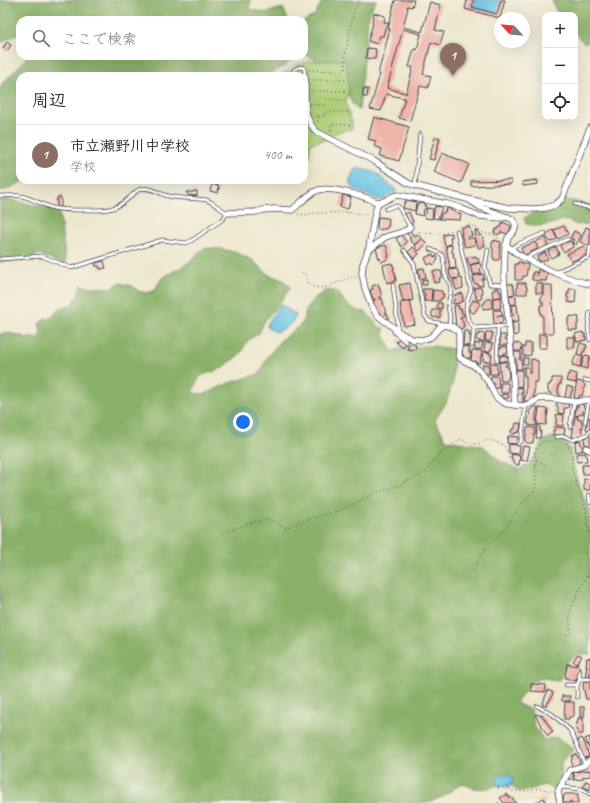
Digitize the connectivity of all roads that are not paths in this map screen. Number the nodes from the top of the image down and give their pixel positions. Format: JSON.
{"nodes":[{"id":1,"x":292,"y":72,"type":"edge"},
{"id":2,"x":304,"y":72,"type":"edge"},
{"id":3,"x":308,"y":120,"type":"edge"},
{"id":4,"x":590,"y":128,"type":"edge"},
{"id":5,"x":420,"y":134,"type":"dead end"},
{"id":6,"x":415,"y":186,"type":"junction"},
{"id":7,"x":0,"y":196,"type":"edge"},
{"id":8,"x":467,"y":199,"type":"junction"},
{"id":9,"x":378,"y":202,"type":"junction"},
{"id":10,"x":575,"y":204,"type":"dead end"},
{"id":11,"x":590,"y":208,"type":"edge"},
{"id":12,"x":386,"y":209,"type":"dead end"},
{"id":13,"x":227,"y":213,"type":"junction"},
{"id":14,"x":508,"y":218,"type":"junction"},
{"id":15,"x":410,"y":227,"type":"joint"},
{"id":16,"x":457,"y":231,"type":"dead end"},
{"id":17,"x":545,"y":233,"type":"dead end"},
{"id":18,"x":568,"y":239,"type":"dead end"},
{"id":19,"x":506,"y":245,"type":"junction"},
{"id":20,"x":590,"y":247,"type":"edge"},
{"id":21,"x":430,"y":249,"type":"dead end"},
{"id":22,"x":512,"y":249,"type":"junction"},
{"id":23,"x":368,"y":250,"type":"junction"},
{"id":24,"x":404,"y":250,"type":"dead end"},
{"id":25,"x":488,"y":250,"type":"dead end"},
{"id":26,"x":0,"y":259,"type":"edge"},
{"id":27,"x":528,"y":259,"type":"junction"},
{"id":28,"x":556,"y":273,"type":"junction"},
{"id":29,"x":393,"y":284,"type":"dead end"},
{"id":30,"x":504,"y":285,"type":"junction"},
{"id":31,"x":590,"y":285,"type":"edge"},
{"id":32,"x":590,"y":312,"type":"edge"},
{"id":33,"x":447,"y":325,"type":"junction"},
{"id":34,"x":498,"y":326,"type":"junction"},
{"id":35,"x":509,"y":326,"type":"junction"},
{"id":36,"x":474,"y":328,"type":"junction"},
{"id":37,"x":397,"y":330,"type":"junction"},
{"id":38,"x":590,"y":340,"type":"edge"},
{"id":39,"x":406,"y":342,"type":"dead end"},
{"id":40,"x":472,"y":346,"type":"dead end"},
{"id":41,"x":497,"y":360,"type":"dead end"},
{"id":42,"x":585,"y":380,"type":"dead end"},
{"id":43,"x":590,"y":381,"type":"edge"},
{"id":44,"x":589,"y":400,"type":"edge"},
{"id":45,"x":574,"y":402,"type":"junction"},
{"id":46,"x":515,"y":405,"type":"junction"},
{"id":47,"x":526,"y":405,"type":"junction"},
{"id":48,"x":585,"y":422,"type":"dead end"},
{"id":49,"x":570,"y":427,"type":"dead end"},
{"id":50,"x":590,"y":431,"type":"edge"},
{"id":51,"x":556,"y":439,"type":"road end"},
{"id":52,"x":521,"y":442,"type":"dead end"},
{"id":53,"x":589,"y":495,"type":"edge"},
{"id":54,"x":590,"y":503,"type":"edge"},
{"id":55,"x":580,"y":671,"type":"dead end"},
{"id":56,"x":580,"y":679,"type":"junction"},
{"id":57,"x":590,"y":679,"type":"edge"},
{"id":58,"x":566,"y":685,"type":"dead end"},
{"id":59,"x":577,"y":685,"type":"junction"},
{"id":60,"x":577,"y":697,"type":"dead end"},
{"id":61,"x":537,"y":706,"type":"dead end"},
{"id":62,"x":590,"y":760,"type":"edge"},
{"id":63,"x":585,"y":764,"type":"junction"},
{"id":64,"x":560,"y":789,"type":"junction"},
{"id":65,"x":590,"y":794,"type":"edge"},
{"id":66,"x":560,"y":803,"type":"edge"}],
"edges":[{"from":1,"to":2,"type":"lane"},
{"from":3,"to":6,"type":"street"},
{"from":4,"to":8,"type":"street"},
{"from":5,"to":6,"type":"lane"},
{"from":6,"to":8,"type":"street"},
{"from":7,"to":13,"type":"lane"},
{"from":8,"to":14,"type":"street"},
{"from":9,"to":13,"type":"street"},
{"from":9,"to":14,"type":"street"},
{"from":9,"to":23,"type":"street"},
{"from":10,"to":11,"type":"lane"},
{"from":12,"to":15,"type":"lane"},
{"from":13,"to":26,"type":"lane"},
{"from":14,"to":19,"type":"street"},
{"from":15,"to":23,"type":"street"},
{"from":16,"to":36,"type":"lane"},
{"from":17,"to":22,"type":"lane"},
{"from":18,"to":27,"type":"lane"},
{"from":19,"to":22,"type":"street"},
{"from":19,"to":30,"type":"street"},
{"from":20,"to":28,"type":"lane"},
{"from":21,"to":33,"type":"lane"},
{"from":22,"to":27,"type":"street"},
{"from":23,"to":37,"type":"street"},
{"from":24,"to":33,"type":"lane"},
{"from":25,"to":30,"type":"lane"},
{"from":27,"to":28,"type":"street"},
{"from":28,"to":31,"type":"street"},
{"from":29,"to":37,"type":"lane"},
{"from":30,"to":35,"type":"street"},
{"from":32,"to":38,"type":"lane"},
{"from":33,"to":37,"type":"street"},
{"from":33,"to":46,"type":"street"},
{"from":34,"to":35,"type":"lane"},
{"from":34,"to":36,"type":"lane"},
{"from":34,"to":41,"type":"lane"},
{"from":35,"to":46,"type":"street"},
{"from":36,"to":40,"type":"lane"},
{"from":37,"to":39,"type":"lane"},
{"from":42,"to":43,"type":"lane"},
{"from":44,"to":45,"type":"street"},
{"from":44,"to":48,"type":"lane"},
{"from":45,"to":47,"type":"street"},
{"from":45,"to":49,"type":"lane"},
{"from":46,"to":47,"type":"street"},
{"from":47,"to":52,"type":"lane"},
{"from":50,"to":51,"type":"lane"},
{"from":53,"to":54,"type":"lane"},
{"from":55,"to":56,"type":"lane"},
{"from":56,"to":57,"type":"lane"},
{"from":56,"to":59,"type":"lane"},
{"from":58,"to":59,"type":"lane"},
{"from":59,"to":60,"type":"lane"},
{"from":61,"to":63,"type":"lane"},
{"from":62,"to":63,"type":"street"},
{"from":63,"to":64,"type":"street"},
{"from":64,"to":65,"type":"lane"},
{"from":64,"to":66,"type":"street"}]}
